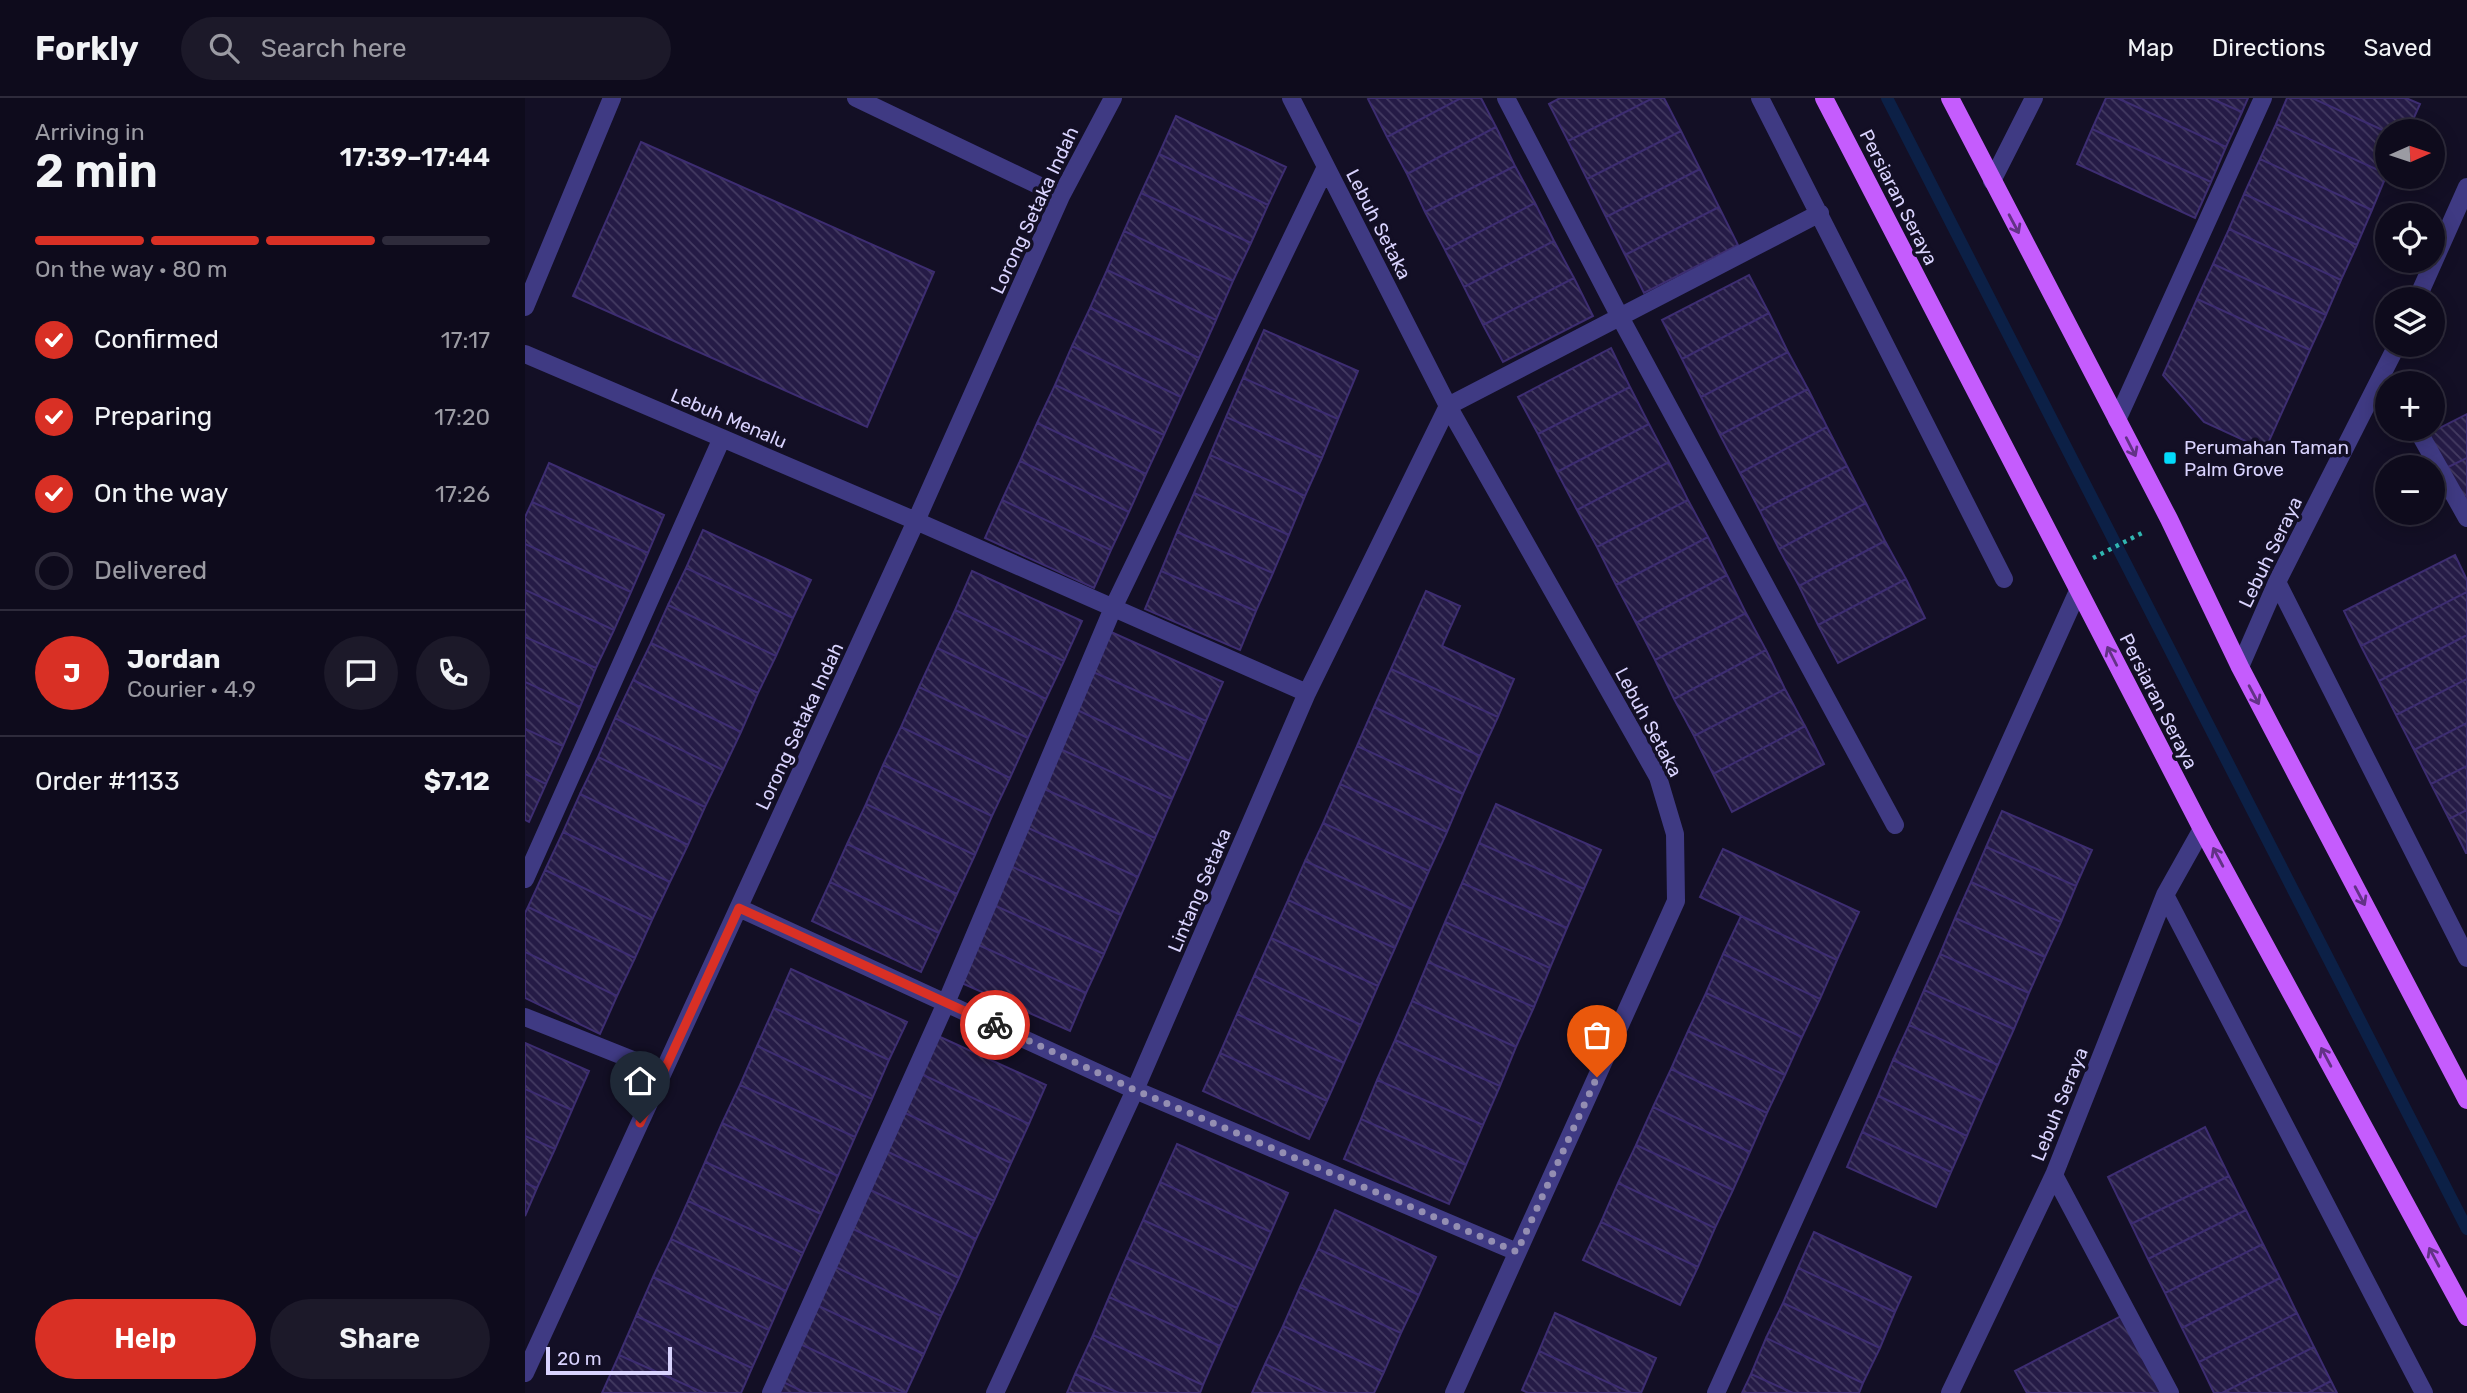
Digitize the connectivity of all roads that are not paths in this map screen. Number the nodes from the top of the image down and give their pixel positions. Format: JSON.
{"nodes":[{"id":1,"x":611,"y":98,"type":"edge"},
{"id":2,"x":856,"y":98,"type":"edge"},
{"id":3,"x":1113,"y":98,"type":"edge"},
{"id":4,"x":1291,"y":98,"type":"edge"},
{"id":5,"x":1506,"y":98,"type":"edge"},
{"id":6,"x":1760,"y":98,"type":"edge"},
{"id":7,"x":1824,"y":98,"type":"edge"},
{"id":8,"x":1950,"y":98,"type":"edge"},
{"id":9,"x":2018,"y":98,"type":"edge"},
{"id":10,"x":2263,"y":98,"type":"edge"},
{"id":11,"x":2030,"y":106,"type":"edge"},
{"id":12,"x":1326,"y":166,"type":"junction"},
{"id":13,"x":1992,"y":181,"type":"junction"},
{"id":14,"x":2467,"y":187,"type":"edge"},
{"id":15,"x":1061,"y":196,"type":"junction"},
{"id":16,"x":1820,"y":214,"type":"junction"},
{"id":17,"x":2460,"y":224,"type":"edge"},
{"id":18,"x":2424,"y":287,"type":"edge"},
{"id":19,"x":525,"y":307,"type":"edge"},
{"id":20,"x":1620,"y":317,"type":"junction"},
{"id":21,"x":525,"y":354,"type":"edge"},
{"id":22,"x":2375,"y":401,"type":"edge"},
{"id":23,"x":1448,"y":406,"type":"junction"},
{"id":24,"x":2117,"y":420,"type":"junction"},
{"id":25,"x":722,"y":438,"type":"junction"},
{"id":26,"x":2424,"y":441,"type":"edge"},
{"id":27,"x":2467,"y":518,"type":"edge"},
{"id":28,"x":916,"y":521,"type":"junction"},
{"id":29,"x":2004,"y":579,"type":"dead end"},
{"id":30,"x":2277,"y":582,"type":"junction"},
{"id":31,"x":2078,"y":591,"type":"junction"},
{"id":32,"x":1113,"y":608,"type":"junction"},
{"id":33,"x":2240,"y":667,"type":"junction"},
{"id":34,"x":1307,"y":693,"type":"junction"},
{"id":35,"x":1895,"y":825,"type":"dead end"},
{"id":36,"x":2202,"y":829,"type":"junction"},
{"id":37,"x":525,"y":879,"type":"edge"},
{"id":38,"x":2165,"y":895,"type":"junction"},
{"id":39,"x":739,"y":908,"type":"junction"},
{"id":40,"x":2467,"y":958,"type":"edge"},
{"id":41,"x":946,"y":1003,"type":"junction"},
{"id":42,"x":525,"y":1017,"type":"edge"},
{"id":43,"x":663,"y":1072,"type":"junction"},
{"id":44,"x":1135,"y":1090,"type":"junction"},
{"id":45,"x":2467,"y":1100,"type":"edge"},
{"id":46,"x":2054,"y":1175,"type":"junction"},
{"id":47,"x":1517,"y":1252,"type":"junction"},
{"id":48,"x":2467,"y":1317,"type":"edge"},
{"id":49,"x":525,"y":1373,"type":"edge"},
{"id":50,"x":771,"y":1393,"type":"edge"},
{"id":51,"x":995,"y":1393,"type":"edge"},
{"id":52,"x":1454,"y":1393,"type":"edge"},
{"id":53,"x":1716,"y":1393,"type":"edge"},
{"id":54,"x":1950,"y":1393,"type":"edge"},
{"id":55,"x":2170,"y":1393,"type":"edge"},
{"id":56,"x":2424,"y":1393,"type":"edge"}],
"edges":[{"from":1,"to":19,"type":"street"},
{"from":2,"to":15,"type":"street"},
{"from":3,"to":15,"type":"street","name":"Lorong Setaka Indah"},
{"from":4,"to":12,"type":"street","name":"Lebuh Setaka"},
{"from":5,"to":20,"type":"street"},
{"from":6,"to":16,"type":"street"},
{"from":7,"to":31,"type":"main road","name":"Persiaran Seraya"},
{"from":8,"to":13,"type":"main road"},
{"from":9,"to":11,"type":"street"},
{"from":10,"to":24,"type":"street"},
{"from":11,"to":13,"type":"street"},
{"from":12,"to":23,"type":"street","name":"Lebuh Setaka"},
{"from":12,"to":32,"type":"street"},
{"from":13,"to":24,"type":"main road","one_way":true},
{"from":14,"to":17,"type":"street"},
{"from":15,"to":28,"type":"street","name":"Lorong Setaka Indah"},
{"from":16,"to":20,"type":"street"},
{"from":16,"to":29,"type":"street"},
{"from":17,"to":18,"type":"street"},
{"from":20,"to":23,"type":"street"},
{"from":20,"to":35,"type":"street"},
{"from":21,"to":25,"type":"street","name":"Lebuh Menalu"},
{"from":22,"to":30,"type":"street","name":"Lebuh Seraya"},
{"from":23,"to":34,"type":"street","name":"Lintang Setaka"},
{"from":23,"to":47,"type":"street","name":"Lebuh Setaka"},
{"from":24,"to":33,"type":"main road","one_way":true},
{"from":25,"to":28,"type":"street","name":"Lebuh Menalu"},
{"from":25,"to":37,"type":"street"},
{"from":26,"to":27,"type":"street"},
{"from":28,"to":32,"type":"street","name":"Lebuh Menalu"},
{"from":28,"to":39,"type":"street","name":"Lorong Setaka Indah"},
{"from":30,"to":33,"type":"street","name":"Lebuh Seraya"},
{"from":30,"to":40,"type":"street"},
{"from":36,"to":31,"type":"main road","name":"Persiaran Seraya","one_way":true},
{"from":31,"to":53,"type":"street"},
{"from":32,"to":34,"type":"street","name":"Lebuh Menalu"},
{"from":32,"to":41,"type":"street"},
{"from":33,"to":45,"type":"main road","one_way":true},
{"from":34,"to":44,"type":"street","name":"Lintang Setaka"},
{"from":36,"to":38,"type":"street","name":"Lebuh Seraya"},
{"from":48,"to":36,"type":"main road","name":"Persiaran Seraya","one_way":true},
{"from":38,"to":46,"type":"street","name":"Lebuh Seraya"},
{"from":38,"to":56,"type":"street"},
{"from":39,"to":41,"type":"street"},
{"from":39,"to":43,"type":"street","name":"Lorong Setaka Indah"},
{"from":41,"to":44,"type":"street"},
{"from":41,"to":50,"type":"street"},
{"from":42,"to":43,"type":"street"},
{"from":43,"to":49,"type":"street","name":"Lorong Setaka Indah"},
{"from":44,"to":47,"type":"street"},
{"from":44,"to":51,"type":"street","name":"Lintang Setaka"},
{"from":46,"to":54,"type":"street","name":"Lebuh Seraya"},
{"from":46,"to":55,"type":"street"},
{"from":47,"to":52,"type":"street","name":"Lebuh Setaka"}]}
